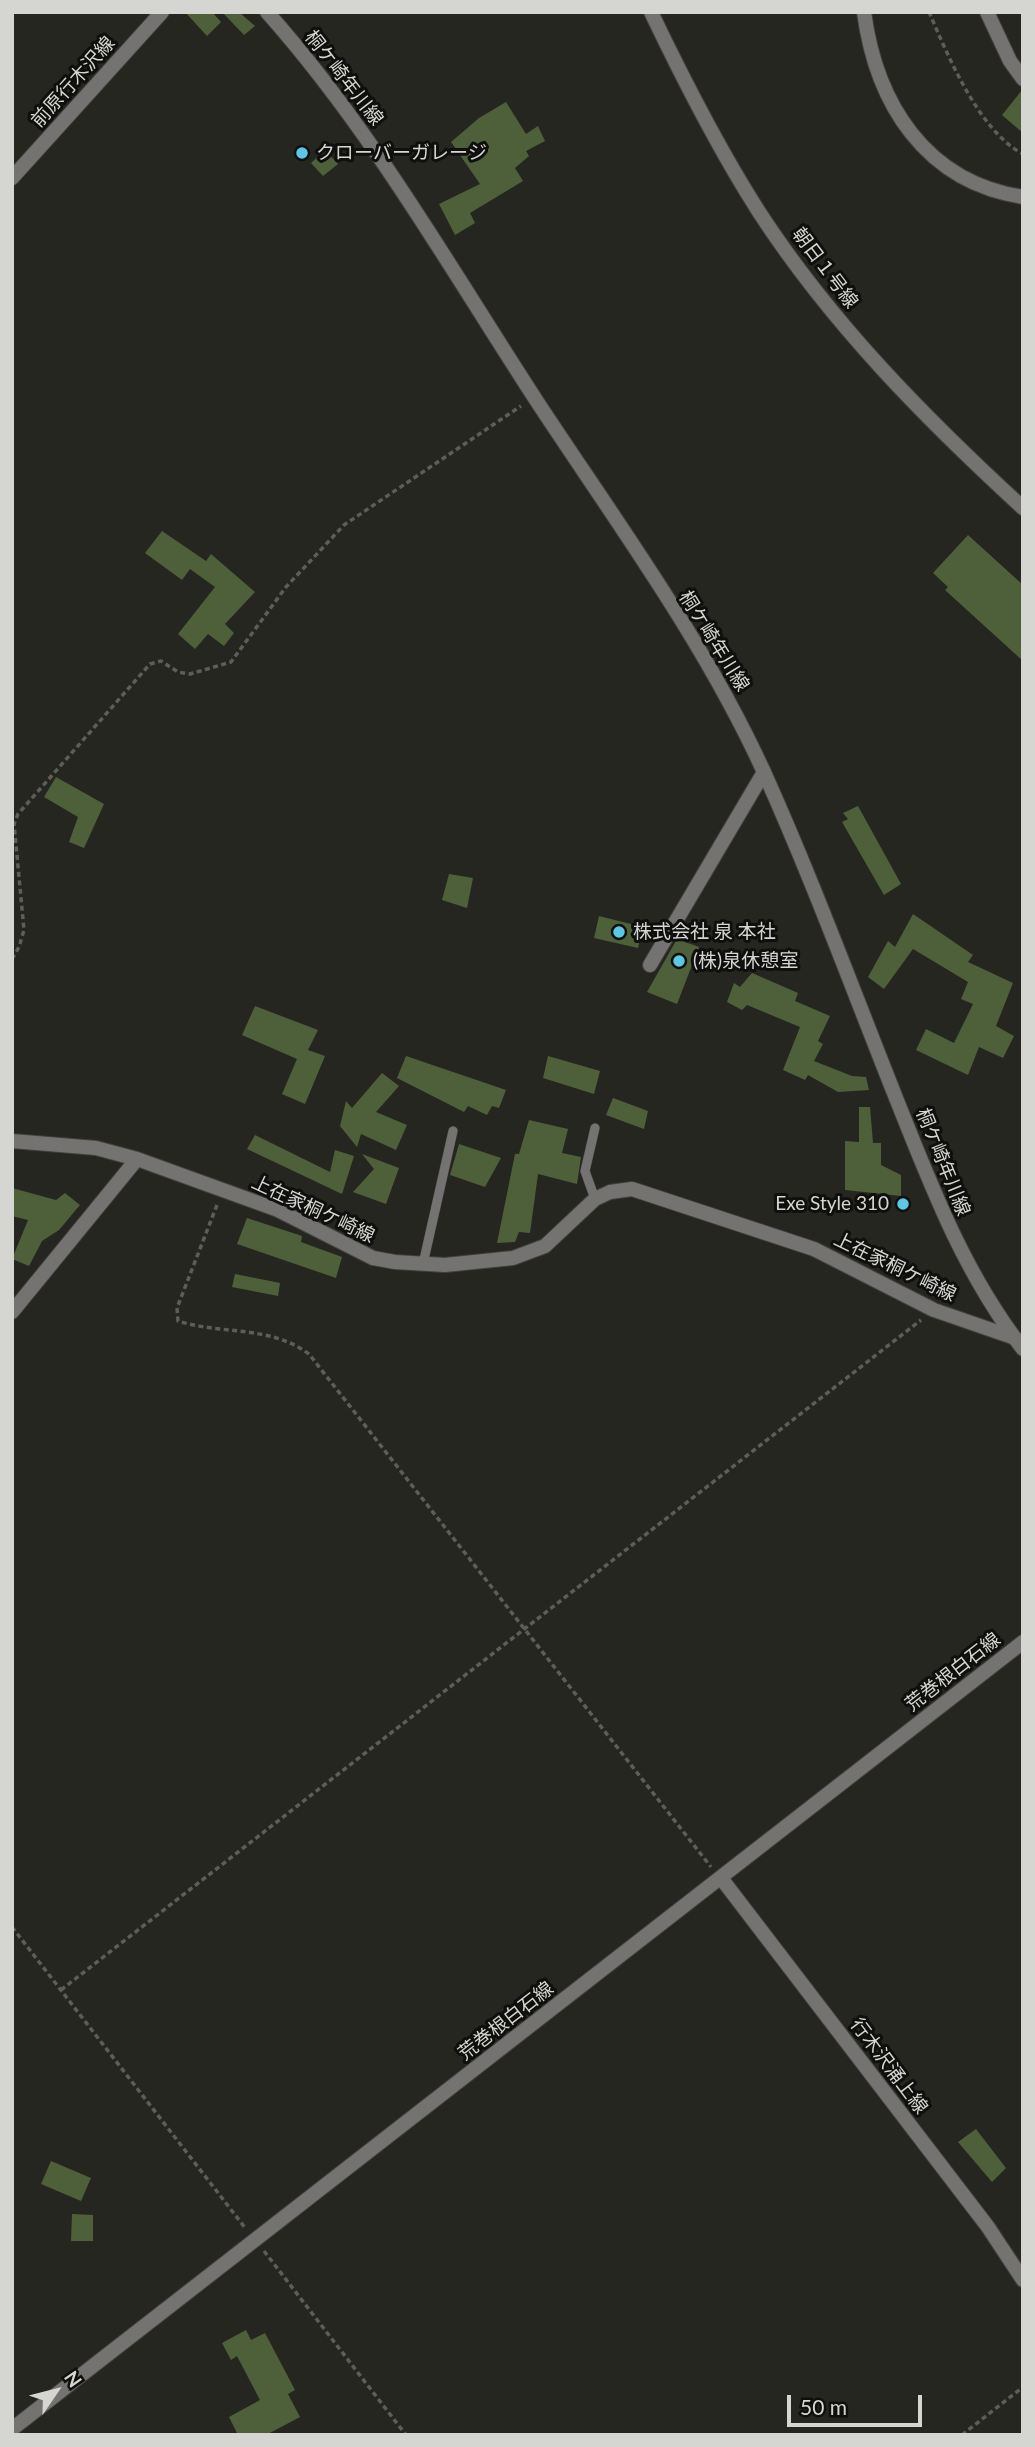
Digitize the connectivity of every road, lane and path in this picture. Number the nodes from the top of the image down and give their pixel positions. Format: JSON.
{"nodes":[{"id":1,"x":162,"y":12,"type":"edge"},
{"id":2,"x":267,"y":12,"type":"edge"},
{"id":3,"x":651,"y":12,"type":"edge"},
{"id":4,"x":863,"y":12,"type":"edge"},
{"id":5,"x":929,"y":12,"type":"edge"},
{"id":6,"x":987,"y":12,"type":"edge"},
{"id":7,"x":1023,"y":52,"type":"edge"},
{"id":8,"x":1010,"y":61,"type":"junction"},
{"id":9,"x":1023,"y":79,"type":"edge"},
{"id":10,"x":1023,"y":154,"type":"edge"},
{"id":11,"x":12,"y":178,"type":"edge"},
{"id":12,"x":1023,"y":197,"type":"edge"},
{"id":13,"x":534,"y":398,"type":"junction"},
{"id":14,"x":1023,"y":508,"type":"edge"},
{"id":15,"x":764,"y":772,"type":"junction"},
{"id":16,"x":12,"y":959,"type":"edge"},
{"id":17,"x":650,"y":965,"type":"dead end"},
{"id":18,"x":596,"y":1128,"type":"dead end"},
{"id":19,"x":453,"y":1131,"type":"dead end"},
{"id":20,"x":12,"y":1141,"type":"edge"},
{"id":21,"x":137,"y":1159,"type":"junction"},
{"id":22,"x":223,"y":1190,"type":"junction"},
{"id":23,"x":595,"y":1199,"type":"junction"},
{"id":24,"x":423,"y":1264,"type":"junction"},
{"id":25,"x":934,"y":1310,"type":"junction"},
{"id":26,"x":12,"y":1312,"type":"edge"},
{"id":27,"x":1019,"y":1343,"type":"edge"},
{"id":28,"x":525,"y":1630,"type":"junction"},
{"id":29,"x":1023,"y":1642,"type":"edge"},
{"id":30,"x":721,"y":1878,"type":"junction"},
{"id":31,"x":12,"y":1927,"type":"edge"},
{"id":32,"x":61,"y":1990,"type":"junction"},
{"id":33,"x":255,"y":2240,"type":"junction"},
{"id":34,"x":1023,"y":2280,"type":"edge"},
{"id":35,"x":1023,"y":2387,"type":"edge"},
{"id":36,"x":12,"y":2429,"type":"edge"},
{"id":37,"x":406,"y":2435,"type":"edge"},
{"id":38,"x":962,"y":2435,"type":"edge"}],
"edges":[{"from":1,"to":11,"type":"street","name":"前原行木沢線"},
{"from":2,"to":13,"type":"street","name":"桐ケ崎年川線"},
{"from":3,"to":14,"type":"street","name":"朝日１号線"},
{"from":4,"to":12,"type":"street"},
{"from":5,"to":10,"type":"path"},
{"from":6,"to":8,"type":"street"},
{"from":7,"to":8,"type":"street"},
{"from":8,"to":9,"type":"street"},
{"from":13,"to":15,"type":"street","name":"桐ケ崎年川線"},
{"from":13,"to":16,"type":"path"},
{"from":15,"to":17,"type":"street"},
{"from":15,"to":27,"type":"street","name":"桐ケ崎年川線"},
{"from":18,"to":23,"type":"lane"},
{"from":19,"to":24,"type":"lane"},
{"from":20,"to":21,"type":"street","name":"上在家桐ケ崎線"},
{"from":21,"to":22,"type":"street","name":"上在家桐ケ崎線"},
{"from":21,"to":26,"type":"street"},
{"from":22,"to":24,"type":"street","name":"上在家桐ケ崎線"},
{"from":22,"to":28,"type":"path"},
{"from":23,"to":24,"type":"street","name":"上在家桐ケ崎線"},
{"from":23,"to":25,"type":"street","name":"上在家桐ケ崎線"},
{"from":25,"to":27,"type":"street","name":"上在家桐ケ崎線"},
{"from":25,"to":28,"type":"path"},
{"from":28,"to":30,"type":"path"},
{"from":28,"to":32,"type":"path"},
{"from":29,"to":30,"type":"street","name":"荒巻根白石線"},
{"from":30,"to":33,"type":"street","name":"荒巻根白石線"},
{"from":30,"to":34,"type":"street","name":"行木沢涌上線"},
{"from":31,"to":32,"type":"path"},
{"from":32,"to":33,"type":"path"},
{"from":33,"to":36,"type":"street","name":"荒巻根白石線"},
{"from":33,"to":37,"type":"path"},
{"from":35,"to":38,"type":"path"}]}
